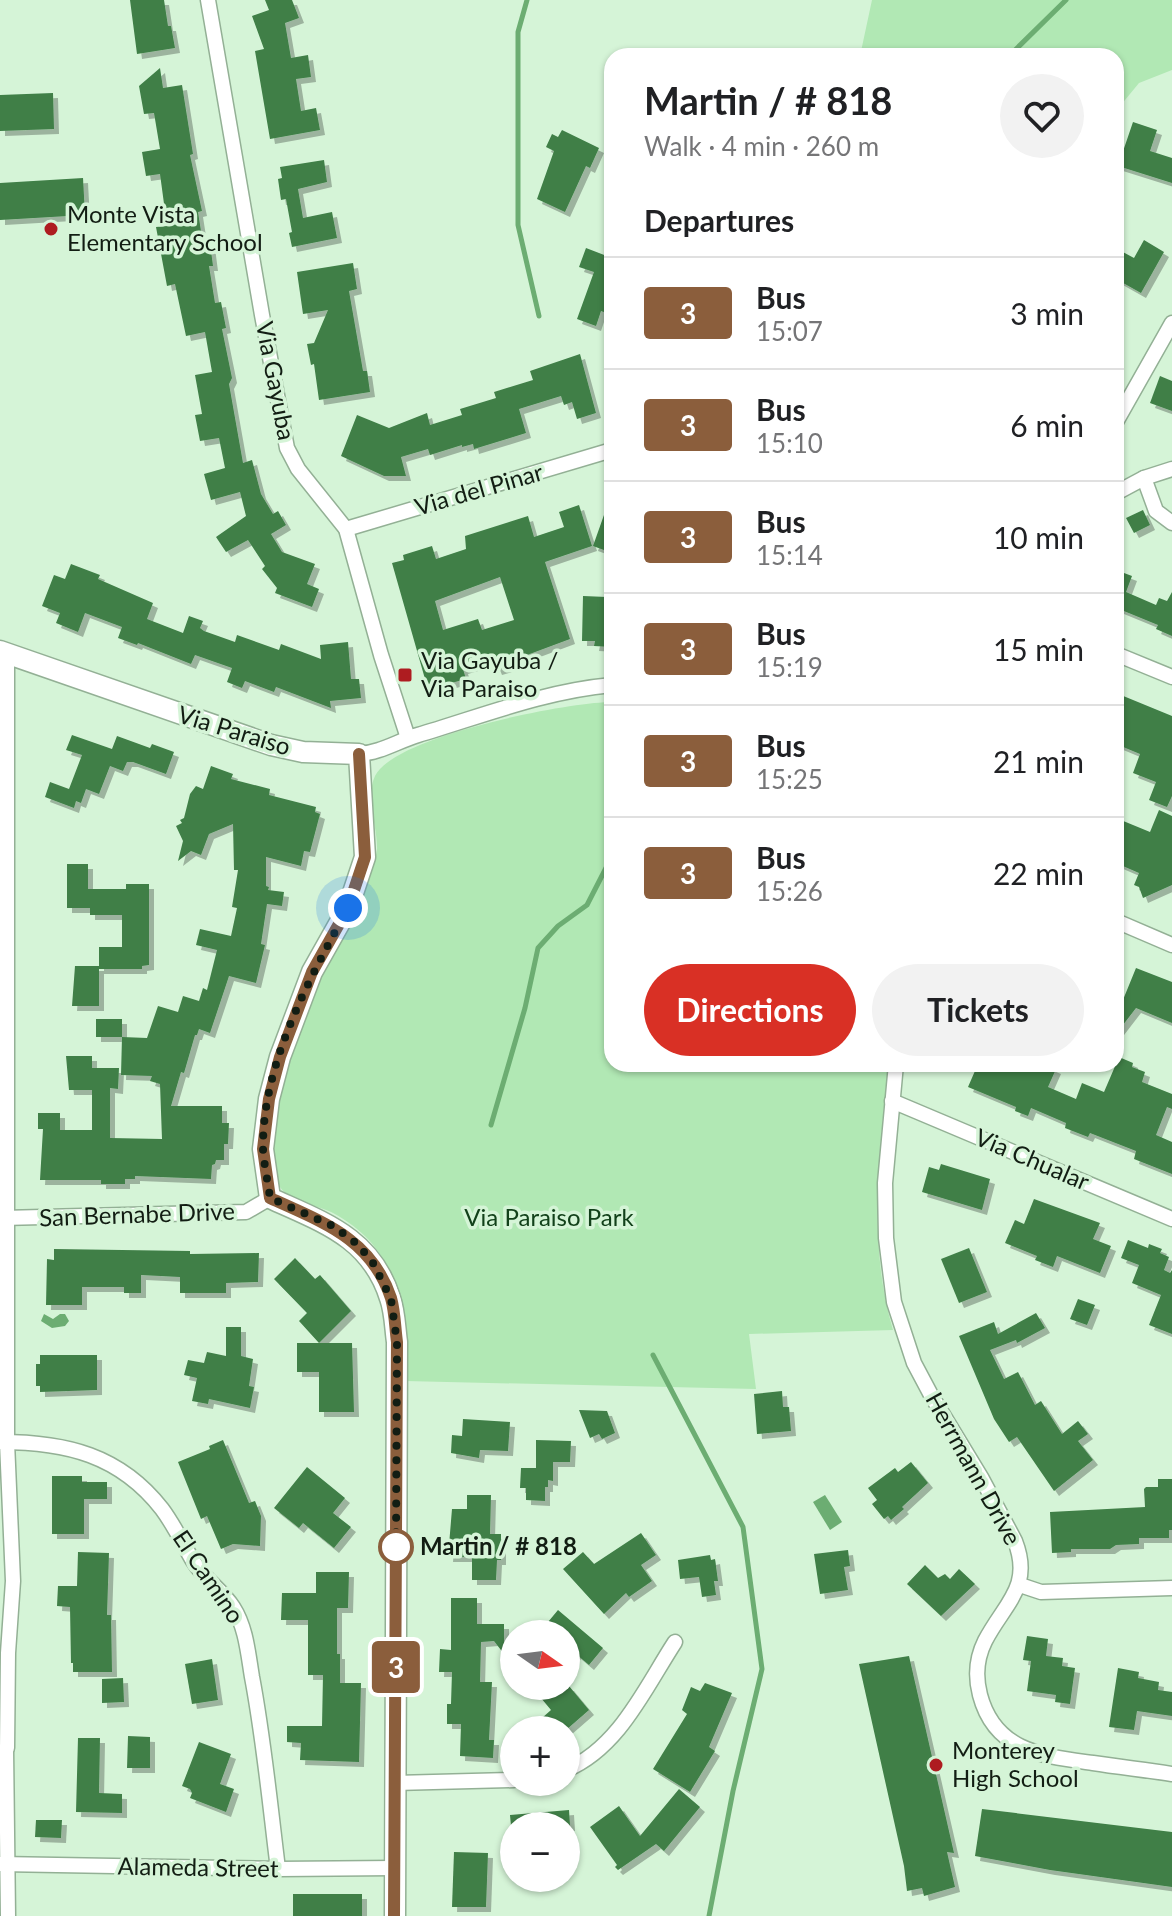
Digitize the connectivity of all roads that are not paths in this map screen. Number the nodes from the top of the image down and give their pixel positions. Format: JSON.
{"nodes":[{"id":1,"x":208,"y":0,"type":"edge"},
{"id":2,"x":1172,"y":323,"type":"edge"},
{"id":3,"x":1124,"y":408,"type":"edge"},
{"id":4,"x":604,"y":452,"type":"edge"},
{"id":5,"x":1172,"y":469,"type":"edge"},
{"id":6,"x":1144,"y":478,"type":"junction"},
{"id":7,"x":1124,"y":489,"type":"edge"},
{"id":8,"x":1172,"y":523,"type":"edge"},
{"id":9,"x":346,"y":529,"type":"junction"},
{"id":10,"x":4,"y":653,"type":"edge"},
{"id":11,"x":1124,"y":657,"type":"edge"},
{"id":12,"x":1172,"y":677,"type":"edge"},
{"id":13,"x":604,"y":686,"type":"edge"},
{"id":14,"x":408,"y":738,"type":"junction"},
{"id":15,"x":359,"y":754,"type":"junction"},
{"id":16,"x":1124,"y":924,"type":"edge"},
{"id":17,"x":1172,"y":945,"type":"edge"},
{"id":18,"x":895,"y":1072,"type":"edge"},
{"id":19,"x":892,"y":1101,"type":"junction"},
{"id":20,"x":270,"y":1198,"type":"junction"},
{"id":21,"x":4,"y":1218,"type":"edge"},
{"id":22,"x":1172,"y":1219,"type":"edge"},
{"id":23,"x":4,"y":1442,"type":"edge"},
{"id":24,"x":1020,"y":1585,"type":"junction"},
{"id":25,"x":1172,"y":1588,"type":"edge"},
{"id":26,"x":675,"y":1642,"type":"dead end"},
{"id":27,"x":4,"y":1653,"type":"edge"},
{"id":28,"x":580,"y":1763,"type":"edge"},
{"id":29,"x":1172,"y":1774,"type":"edge"},
{"id":30,"x":500,"y":1780,"type":"edge"},
{"id":31,"x":395,"y":1783,"type":"junction"},
{"id":32,"x":4,"y":1864,"type":"edge"},
{"id":33,"x":395,"y":1868,"type":"junction"},
{"id":34,"x":278,"y":1869,"type":"junction"},
{"id":35,"x":8,"y":1916,"type":"edge"},
{"id":36,"x":395,"y":1916,"type":"edge"}],
"edges":[{"from":1,"to":9,"type":"street","name":"Via Gayuba"},
{"from":2,"to":3,"type":"street"},
{"from":4,"to":9,"type":"street","name":"Via del Pinar"},
{"from":5,"to":6,"type":"street"},
{"from":6,"to":7,"type":"street"},
{"from":6,"to":8,"type":"street"},
{"from":9,"to":14,"type":"street","name":"Via Gayuba"},
{"from":10,"to":15,"type":"street","name":"Via Paraiso"},
{"from":10,"to":21,"type":"street"},
{"from":11,"to":12,"type":"street"},
{"from":13,"to":14,"type":"street","name":"Via Paraiso"},
{"from":14,"to":15,"type":"street","name":"Via Paraiso"},
{"from":15,"to":20,"type":"street"},
{"from":16,"to":17,"type":"street"},
{"from":18,"to":19,"type":"street","name":"Herrmann Drive"},
{"from":19,"to":22,"type":"street","name":"Via Chualar"},
{"from":19,"to":24,"type":"street","name":"Herrmann Drive"},
{"from":20,"to":21,"type":"street","name":"San Bernabe Drive"},
{"from":20,"to":31,"type":"street"},
{"from":21,"to":23,"type":"street"},
{"from":23,"to":27,"type":"street"},
{"from":23,"to":34,"type":"street","name":"El Camino"},
{"from":24,"to":25,"type":"street"},
{"from":24,"to":29,"type":"street"},
{"from":26,"to":28,"type":"street"},
{"from":27,"to":32,"type":"street"},
{"from":30,"to":31,"type":"street"},
{"from":31,"to":33,"type":"street"},
{"from":32,"to":34,"type":"street","name":"Alameda Street"},
{"from":32,"to":35,"type":"street"},
{"from":33,"to":34,"type":"street","name":"Alameda Street"},
{"from":33,"to":36,"type":"street"}]}
